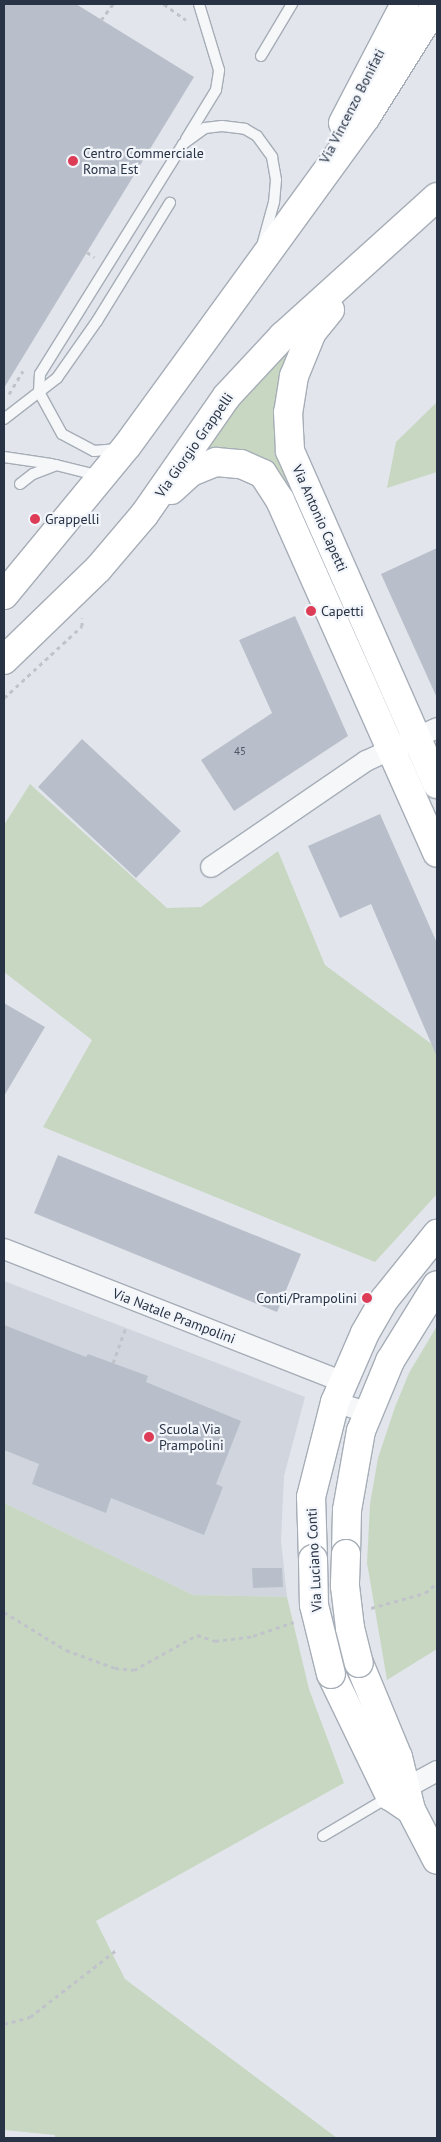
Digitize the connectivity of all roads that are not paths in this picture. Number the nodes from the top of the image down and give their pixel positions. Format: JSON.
{"nodes":[{"id":1,"x":200,"y":4,"type":"edge"},
{"id":2,"x":292,"y":4,"type":"edge"},
{"id":3,"x":404,"y":4,"type":"edge"},
{"id":4,"x":437,"y":4,"type":"edge"},
{"id":5,"x":261,"y":56,"type":"dead end"},
{"id":6,"x":183,"y":144,"type":"junction"},
{"id":7,"x":437,"y":197,"type":"edge"},
{"id":8,"x":170,"y":203,"type":"dead end"},
{"id":9,"x":299,"y":209,"type":"junction"},
{"id":10,"x":370,"y":258,"type":"junction"},
{"id":11,"x":257,"y":265,"type":"junction"},
{"id":12,"x":39,"y":392,"type":"junction"},
{"id":13,"x":4,"y":418,"type":"edge"},
{"id":14,"x":127,"y":446,"type":"junction"},
{"id":15,"x":4,"y":457,"type":"edge"},
{"id":16,"x":56,"y":465,"type":"junction"},
{"id":17,"x":103,"y":477,"type":"junction"},
{"id":18,"x":20,"y":484,"type":"dead end"},
{"id":19,"x":144,"y":515,"type":"junction"},
{"id":20,"x":4,"y":595,"type":"edge"},
{"id":21,"x":4,"y":660,"type":"edge"},
{"id":22,"x":427,"y":733,"type":"edge"},
{"id":23,"x":390,"y":749,"type":"junction"},
{"id":24,"x":437,"y":784,"type":"edge"},
{"id":25,"x":437,"y":853,"type":"edge"},
{"id":26,"x":211,"y":867,"type":"dead end"},
{"id":27,"x":437,"y":1234,"type":"edge"},
{"id":28,"x":4,"y":1249,"type":"edge"},
{"id":29,"x":437,"y":1285,"type":"edge"},
{"id":30,"x":340,"y":1392,"type":"junction"},
{"id":31,"x":368,"y":1413,"type":"junction"},
{"id":32,"x":437,"y":1771,"type":"edge"},
{"id":33,"x":403,"y":1798,"type":"junction"},
{"id":34,"x":323,"y":1836,"type":"dead end"},
{"id":35,"x":437,"y":1860,"type":"edge"}],
"edges":[{"from":1,"to":6,"type":"lane"},
{"from":2,"to":5,"type":"lane"},
{"from":3,"to":9,"type":"main road","name":"Via Vincenzo Bonifati"},
{"from":4,"to":9,"type":"main road"},
{"from":6,"to":11,"type":"lane"},
{"from":6,"to":12,"type":"lane"},
{"from":7,"to":10,"type":"main road","name":"Via Giorgio Grappelli"},
{"from":8,"to":12,"type":"lane"},
{"from":9,"to":11,"type":"main road"},
{"from":10,"to":19,"type":"main road","name":"Via Giorgio Grappelli"},
{"from":10,"to":22,"type":"main road","name":"Via Antonio Capetti"},
{"from":11,"to":14,"type":"main road"},
{"from":12,"to":13,"type":"lane"},
{"from":12,"to":14,"type":"lane"},
{"from":14,"to":17,"type":"main road"},
{"from":15,"to":16,"type":"lane"},
{"from":16,"to":17,"type":"lane"},
{"from":16,"to":18,"type":"lane"},
{"from":17,"to":20,"type":"main road"},
{"from":19,"to":21,"type":"main road","name":"Via Giorgio Grappelli"},
{"from":19,"to":23,"type":"main road"},
{"from":22,"to":23,"type":"street"},
{"from":22,"to":24,"type":"main road","name":"Via Antonio Capetti"},
{"from":23,"to":25,"type":"main road"},
{"from":23,"to":26,"type":"street"},
{"from":27,"to":30,"type":"main road","name":"Via Luciano Conti"},
{"from":28,"to":30,"type":"street","name":"Via Natale Prampolini"},
{"from":29,"to":31,"type":"main road","name":"Via Luciano Conti"},
{"from":30,"to":31,"type":"street"},
{"from":30,"to":33,"type":"main road","name":"Via Luciano Conti","bridge":true},
{"from":31,"to":33,"type":"main road","name":"Via Luciano Conti","bridge":true},
{"from":32,"to":33,"type":"street"},
{"from":33,"to":34,"type":"lane"},
{"from":33,"to":35,"type":"main road","name":"Via Luciano Conti"}]}
